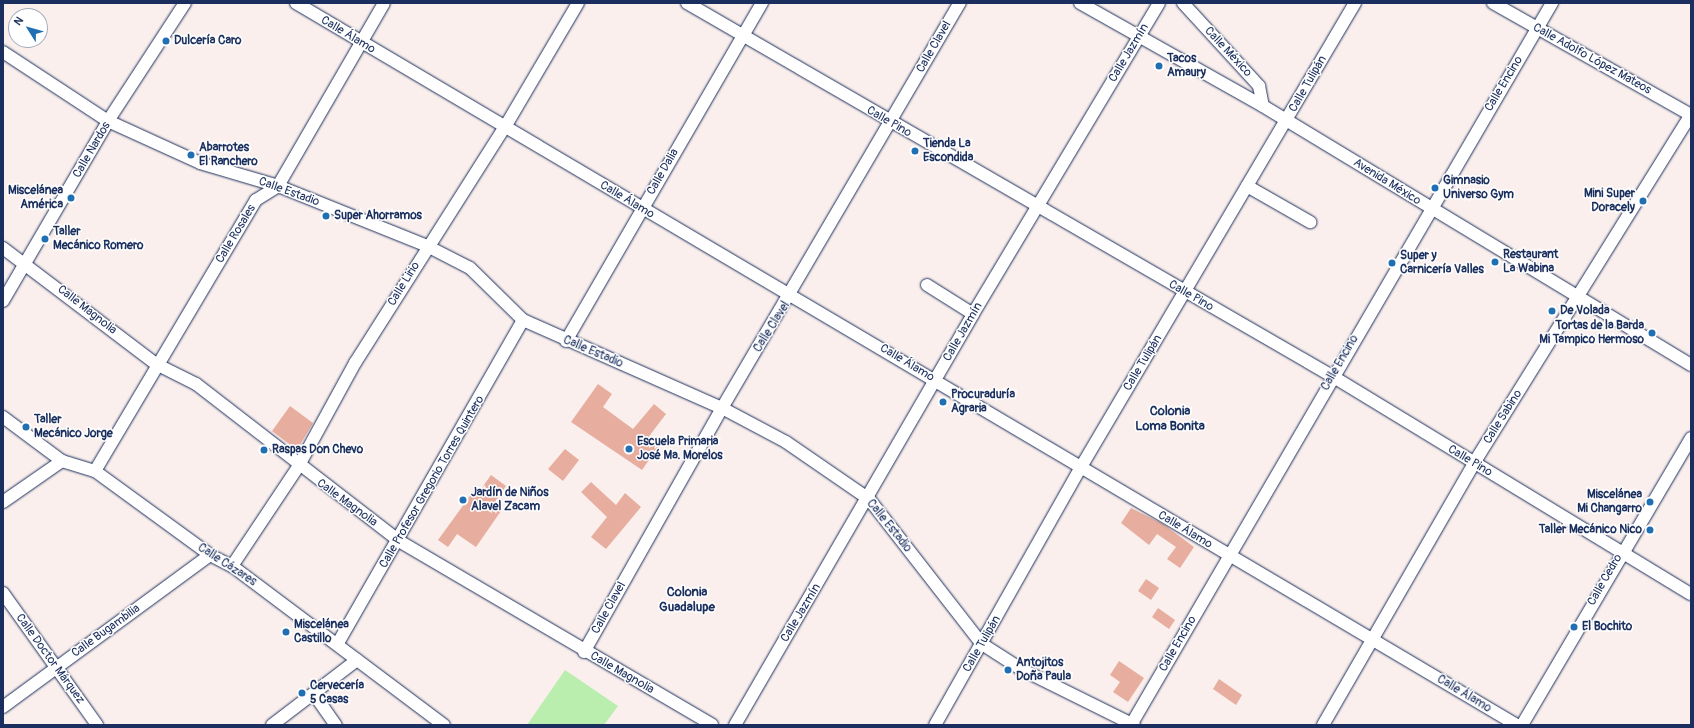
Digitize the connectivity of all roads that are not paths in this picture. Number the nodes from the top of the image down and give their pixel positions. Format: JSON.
{"nodes":[{"id":1,"x":185,"y":3,"type":"edge"},
{"id":2,"x":296,"y":3,"type":"edge"},
{"id":3,"x":384,"y":3,"type":"edge"},
{"id":4,"x":578,"y":3,"type":"edge"},
{"id":5,"x":687,"y":3,"type":"edge"},
{"id":6,"x":762,"y":3,"type":"edge"},
{"id":7,"x":960,"y":3,"type":"edge"},
{"id":8,"x":1080,"y":3,"type":"edge"},
{"id":9,"x":1159,"y":3,"type":"edge"},
{"id":10,"x":1183,"y":3,"type":"edge"},
{"id":11,"x":1355,"y":3,"type":"edge"},
{"id":12,"x":1493,"y":3,"type":"edge"},
{"id":13,"x":1552,"y":3,"type":"edge"},
{"id":14,"x":1536,"y":29,"type":"junction"},
{"id":15,"x":741,"y":36,"type":"junction"},
{"id":16,"x":1139,"y":37,"type":"junction"},
{"id":17,"x":362,"y":43,"type":"junction"},
{"id":18,"x":3,"y":52,"type":"edge"},
{"id":19,"x":1263,"y":106,"type":"junction"},
{"id":20,"x":1691,"y":115,"type":"edge"},
{"id":21,"x":1286,"y":120,"type":"junction"},
{"id":22,"x":108,"y":121,"type":"junction"},
{"id":23,"x":890,"y":122,"type":"junction"},
{"id":24,"x":505,"y":127,"type":"junction"},
{"id":25,"x":278,"y":186,"type":"junction"},
{"id":26,"x":1247,"y":186,"type":"junction"},
{"id":27,"x":1037,"y":205,"type":"junction"},
{"id":28,"x":1430,"y":209,"type":"junction"},
{"id":29,"x":641,"y":210,"type":"junction"},
{"id":30,"x":1310,"y":222,"type":"dead end"},
{"id":31,"x":427,"y":246,"type":"junction"},
{"id":32,"x":3,"y":248,"type":"edge"},
{"id":33,"x":27,"y":264,"type":"junction"},
{"id":34,"x":927,"y":285,"type":"dead end"},
{"id":35,"x":1185,"y":293,"type":"junction"},
{"id":36,"x":792,"y":294,"type":"junction"},
{"id":37,"x":1576,"y":298,"type":"junction"},
{"id":38,"x":3,"y":301,"type":"edge"},
{"id":39,"x":973,"y":314,"type":"junction"},
{"id":40,"x":524,"y":320,"type":"junction"},
{"id":41,"x":566,"y":341,"type":"junction"},
{"id":42,"x":156,"y":364,"type":"junction"},
{"id":43,"x":1691,"y":366,"type":"edge"},
{"id":44,"x":1332,"y":376,"type":"junction"},
{"id":45,"x":934,"y":380,"type":"junction"},
{"id":46,"x":722,"y":408,"type":"junction"},
{"id":47,"x":3,"y":417,"type":"edge"},
{"id":48,"x":1691,"y":438,"type":"edge"},
{"id":49,"x":62,"y":461,"type":"junction"},
{"id":50,"x":1474,"y":463,"type":"junction"},
{"id":51,"x":298,"y":467,"type":"junction"},
{"id":52,"x":1081,"y":467,"type":"junction"},
{"id":53,"x":95,"y":471,"type":"junction"},
{"id":54,"x":869,"y":499,"type":"junction"},
{"id":55,"x":3,"y":502,"type":"edge"},
{"id":56,"x":399,"y":541,"type":"junction"},
{"id":57,"x":1621,"y":553,"type":"junction"},
{"id":58,"x":210,"y":555,"type":"junction"},
{"id":59,"x":1228,"y":556,"type":"junction"},
{"id":60,"x":232,"y":566,"type":"junction"},
{"id":61,"x":3,"y":593,"type":"edge"},
{"id":62,"x":1691,"y":594,"type":"edge"},
{"id":63,"x":1373,"y":640,"type":"junction"},
{"id":64,"x":338,"y":643,"type":"junction"},
{"id":65,"x":982,"y":644,"type":"junction"},
{"id":66,"x":584,"y":652,"type":"junction"},
{"id":67,"x":357,"y":660,"type":"junction"},
{"id":68,"x":56,"y":667,"type":"junction"},
{"id":69,"x":314,"y":694,"type":"junction"},
{"id":70,"x":3,"y":707,"type":"edge"},
{"id":71,"x":1132,"y":724,"type":"edge"},
{"id":72,"x":97,"y":725,"type":"edge"},
{"id":73,"x":272,"y":725,"type":"edge"},
{"id":74,"x":336,"y":725,"type":"edge"},
{"id":75,"x":444,"y":725,"type":"edge"},
{"id":76,"x":712,"y":725,"type":"edge"},
{"id":77,"x":735,"y":725,"type":"edge"},
{"id":78,"x":935,"y":725,"type":"edge"},
{"id":79,"x":1324,"y":725,"type":"edge"},
{"id":80,"x":1517,"y":725,"type":"edge"},
{"id":81,"x":1522,"y":725,"type":"edge"}],
"edges":[{"from":1,"to":22,"type":"street","name":"Calle Nardos"},
{"from":2,"to":17,"type":"street","name":"Calle Álamo"},
{"from":3,"to":17,"type":"street","name":"Calle Rosales"},
{"from":4,"to":24,"type":"street","name":"Calle Lirio"},
{"from":5,"to":15,"type":"street","name":"Calle Pino"},
{"from":6,"to":15,"type":"street","name":"Calle Dalia"},
{"from":7,"to":23,"type":"street","name":"Calle Clavel"},
{"from":8,"to":16,"type":"street","name":"Avenida México"},
{"from":9,"to":16,"type":"street","name":"Calle Jazmín"},
{"from":10,"to":19,"type":"street","name":"Calle México"},
{"from":11,"to":21,"type":"street","name":"Calle Tulipán"},
{"from":12,"to":14,"type":"street","name":"Calle Adolfo López Mateos"},
{"from":13,"to":14,"type":"street","name":"Calle Encino"},
{"from":14,"to":20,"type":"street","name":"Calle Adolfo López Mateos"},
{"from":14,"to":28,"type":"street","name":"Calle Encino"},
{"from":15,"to":23,"type":"street","name":"Calle Pino"},
{"from":15,"to":29,"type":"street","name":"Calle Dalia"},
{"from":16,"to":19,"type":"street","name":"Avenida México"},
{"from":16,"to":27,"type":"street","name":"Calle Jazmín"},
{"from":17,"to":24,"type":"street","name":"Calle Álamo"},
{"from":17,"to":25,"type":"street","name":"Calle Rosales"},
{"from":18,"to":22,"type":"street","name":"Calle Estadio"},
{"from":19,"to":21,"type":"street","name":"Avenida México"},
{"from":20,"to":37,"type":"street","name":"Calle Sabino"},
{"from":21,"to":26,"type":"street","name":"Calle Tulipán"},
{"from":21,"to":28,"type":"street","name":"Avenida México"},
{"from":22,"to":25,"type":"street","name":"Calle Estadio"},
{"from":22,"to":33,"type":"street","name":"Calle Nardos"},
{"from":23,"to":27,"type":"street","name":"Calle Pino"},
{"from":23,"to":36,"type":"street","name":"Calle Clavel"},
{"from":24,"to":29,"type":"street","name":"Calle Álamo"},
{"from":24,"to":31,"type":"street","name":"Calle Lirio"},
{"from":25,"to":31,"type":"street","name":"Calle Estadio"},
{"from":25,"to":42,"type":"street","name":"Calle Rosales"},
{"from":26,"to":30,"type":"street"},
{"from":26,"to":35,"type":"street","name":"Calle Tulipán"},
{"from":27,"to":35,"type":"street","name":"Calle Pino"},
{"from":27,"to":39,"type":"street","name":"Calle Jazmín"},
{"from":28,"to":37,"type":"street","name":"Avenida México"},
{"from":28,"to":44,"type":"street","name":"Calle Encino"},
{"from":29,"to":36,"type":"street","name":"Calle Álamo"},
{"from":29,"to":41,"type":"street","name":"Calle Dalia"},
{"from":31,"to":40,"type":"street","name":"Calle Estadio"},
{"from":31,"to":51,"type":"street","name":"Calle Lirio"},
{"from":32,"to":33,"type":"street","name":"Calle Magnolia"},
{"from":33,"to":38,"type":"street","name":"Calle Nardos"},
{"from":33,"to":42,"type":"street","name":"Calle Magnolia"},
{"from":34,"to":39,"type":"street"},
{"from":35,"to":44,"type":"street","name":"Calle Pino"},
{"from":35,"to":52,"type":"street","name":"Calle Tulipán"},
{"from":36,"to":45,"type":"street","name":"Calle Álamo"},
{"from":36,"to":46,"type":"street","name":"Calle Clavel"},
{"from":37,"to":43,"type":"street","name":"Avenida México"},
{"from":37,"to":50,"type":"street","name":"Calle Sabino"},
{"from":39,"to":45,"type":"street","name":"Calle Jazmín"},
{"from":40,"to":41,"type":"street","name":"Calle Estadio"},
{"from":40,"to":56,"type":"street","name":"Calle Profesor Gregorio Torres Quintero"},
{"from":41,"to":46,"type":"street","name":"Calle Estadio"},
{"from":42,"to":51,"type":"street","name":"Calle Magnolia"},
{"from":42,"to":53,"type":"street","name":"Calle Rosales"},
{"from":44,"to":50,"type":"street","name":"Calle Pino"},
{"from":44,"to":59,"type":"street","name":"Calle Encino"},
{"from":45,"to":52,"type":"street","name":"Calle Álamo"},
{"from":45,"to":54,"type":"street","name":"Calle Jazmín"},
{"from":46,"to":54,"type":"street","name":"Calle Estadio"},
{"from":46,"to":66,"type":"street","name":"Calle Clavel"},
{"from":47,"to":49,"type":"street","name":"Calle Cázares"},
{"from":48,"to":57,"type":"street","name":"Calle Cedro"},
{"from":49,"to":53,"type":"street","name":"Calle Cázares"},
{"from":49,"to":55,"type":"street"},
{"from":50,"to":57,"type":"street","name":"Calle Pino"},
{"from":50,"to":63,"type":"street","name":"Calle Sabino"},
{"from":51,"to":56,"type":"street","name":"Calle Magnolia"},
{"from":51,"to":60,"type":"street","name":"Calle Lirio"},
{"from":52,"to":59,"type":"street","name":"Calle Álamo"},
{"from":52,"to":65,"type":"street","name":"Calle Tulipán"},
{"from":53,"to":58,"type":"street","name":"Calle Cázares"},
{"from":54,"to":65,"type":"street","name":"Calle Estadio"},
{"from":54,"to":77,"type":"street","name":"Calle Jazmín"},
{"from":56,"to":64,"type":"street","name":"Calle Profesor Gregorio Torres Quintero"},
{"from":56,"to":66,"type":"street","name":"Calle Magnolia"},
{"from":57,"to":62,"type":"street","name":"Calle Pino"},
{"from":57,"to":81,"type":"street","name":"Calle Cedro"},
{"from":58,"to":60,"type":"street","name":"Calle Cázares"},
{"from":58,"to":68,"type":"street","name":"Calle Bugambilia"},
{"from":59,"to":63,"type":"street","name":"Calle Álamo"},
{"from":59,"to":71,"type":"street","name":"Calle Encino"},
{"from":60,"to":64,"type":"street","name":"Calle Cázares"},
{"from":61,"to":68,"type":"street","name":"Calle Doctor Márquez"},
{"from":63,"to":79,"type":"street","name":"Calle Sabino"},
{"from":63,"to":80,"type":"street","name":"Calle Álamo"},
{"from":64,"to":67,"type":"street","name":"Calle Cázares"},
{"from":65,"to":71,"type":"street","name":"Calle Estadio"},
{"from":65,"to":78,"type":"street","name":"Calle Tulipán"},
{"from":66,"to":76,"type":"street","name":"Calle Magnolia"},
{"from":67,"to":69,"type":"street"},
{"from":67,"to":75,"type":"street","name":"Calle Cázares"},
{"from":68,"to":70,"type":"street","name":"Calle Bugambilia"},
{"from":68,"to":72,"type":"street","name":"Calle Doctor Márquez"},
{"from":69,"to":73,"type":"street"},
{"from":69,"to":74,"type":"street"}]}
